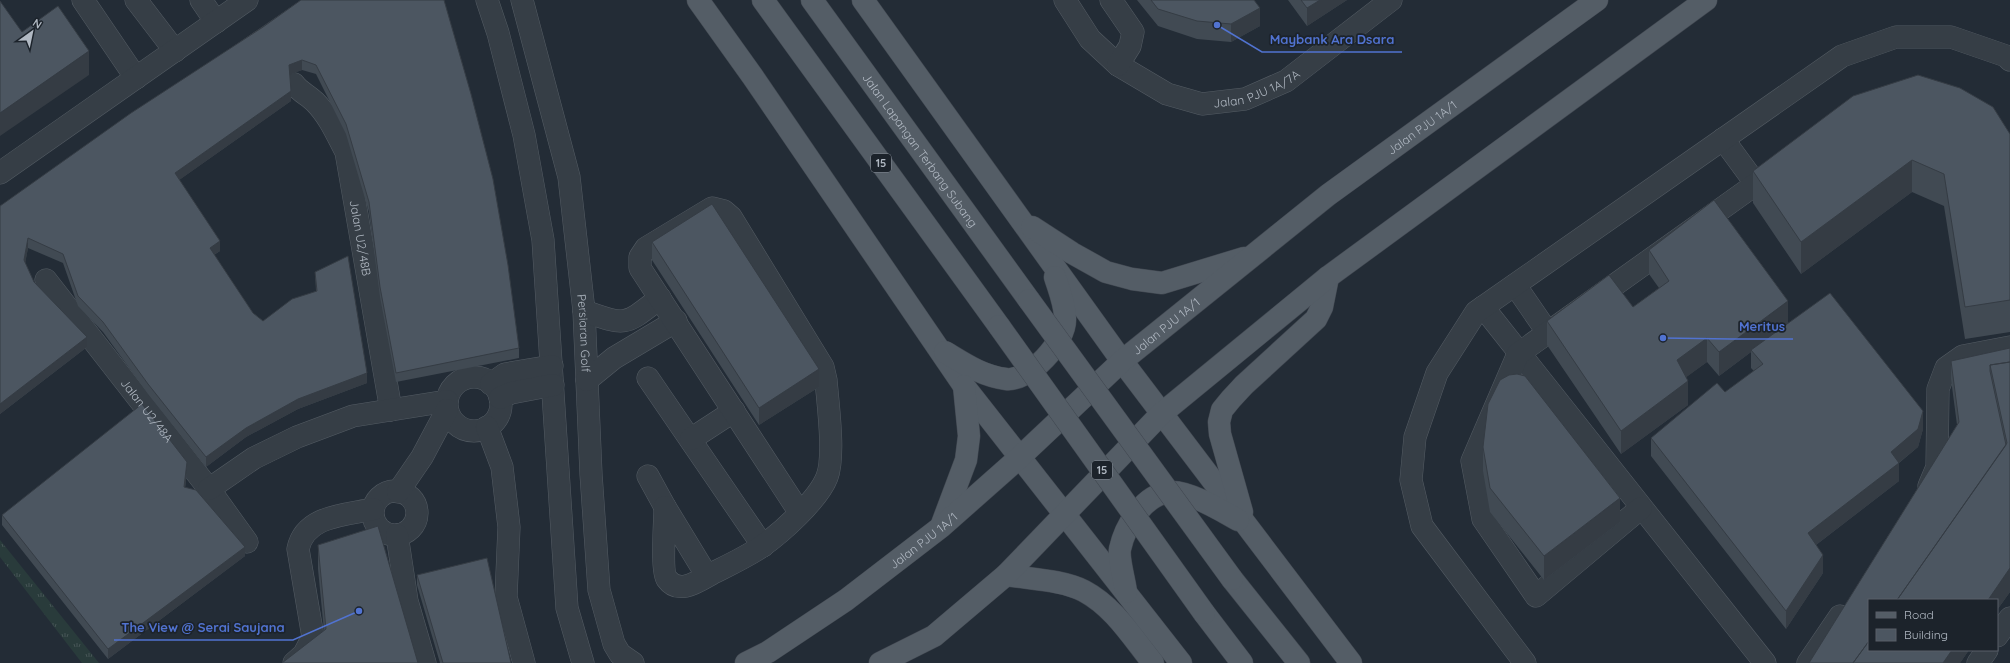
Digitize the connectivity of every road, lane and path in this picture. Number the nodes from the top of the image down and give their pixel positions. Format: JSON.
{"nodes":[{"id":1,"x":83,"y":0,"type":"edge"},
{"id":2,"x":136,"y":0,"type":"edge"},
{"id":3,"x":201,"y":0,"type":"edge"},
{"id":4,"x":248,"y":0,"type":"edge"},
{"id":5,"x":487,"y":0,"type":"edge"},
{"id":6,"x":698,"y":0,"type":"edge"},
{"id":7,"x":764,"y":0,"type":"edge"},
{"id":8,"x":812,"y":0,"type":"edge"},
{"id":9,"x":863,"y":0,"type":"edge"},
{"id":10,"x":1065,"y":0,"type":"edge"},
{"id":11,"x":1111,"y":0,"type":"edge"},
{"id":12,"x":1391,"y":0,"type":"edge"},
{"id":13,"x":1597,"y":0,"type":"edge"},
{"id":14,"x":1706,"y":0,"type":"edge"},
{"id":15,"x":524,"y":6,"type":"edge"},
{"id":16,"x":216,"y":22,"type":"junction"},
{"id":17,"x":498,"y":33,"type":"junction"},
{"id":18,"x":175,"y":51,"type":"junction"},
{"id":19,"x":2010,"y":60,"type":"edge"},
{"id":20,"x":1118,"y":65,"type":"junction"},
{"id":21,"x":136,"y":78,"type":"junction"},
{"id":22,"x":294,"y":84,"type":"dead end"},
{"id":23,"x":1723,"y":139,"type":"junction"},
{"id":24,"x":1793,"y":157,"type":"edge"},
{"id":25,"x":0,"y":173,"type":"edge"},
{"id":26,"x":1756,"y":184,"type":"junction"},
{"id":27,"x":1021,"y":220,"type":"junction"},
{"id":28,"x":1255,"y":255,"type":"junction"},
{"id":29,"x":1050,"y":261,"type":"junction"},
{"id":30,"x":1328,"y":277,"type":"junction"},
{"id":31,"x":46,"y":280,"type":"dead end"},
{"id":32,"x":1515,"y":285,"type":"junction"},
{"id":33,"x":660,"y":298,"type":"junction"},
{"id":34,"x":1483,"y":307,"type":"junction"},
{"id":35,"x":584,"y":311,"type":"junction"},
{"id":36,"x":676,"y":322,"type":"junction"},
{"id":37,"x":1548,"y":333,"type":"junction"},
{"id":38,"x":2010,"y":347,"type":"edge"},
{"id":39,"x":939,"y":348,"type":"junction"},
{"id":40,"x":1518,"y":354,"type":"junction"},
{"id":41,"x":1122,"y":361,"type":"junction"},
{"id":42,"x":553,"y":375,"type":"junction"},
{"id":43,"x":648,"y":378,"type":"dead end"},
{"id":44,"x":587,"y":380,"type":"junction"},
{"id":45,"x":964,"y":386,"type":"junction"},
{"id":46,"x":496,"y":391,"type":"junction"},
{"id":47,"x":391,"y":410,"type":"junction"},
{"id":48,"x":734,"y":411,"type":"junction"},
{"id":49,"x":450,"y":412,"type":"junction"},
{"id":50,"x":1161,"y":414,"type":"junction"},
{"id":51,"x":487,"y":427,"type":"junction"},
{"id":52,"x":691,"y":439,"type":"junction"},
{"id":53,"x":1020,"y":457,"type":"junction"},
{"id":54,"x":648,"y":476,"type":"dead end"},
{"id":55,"x":209,"y":489,"type":"junction"},
{"id":56,"x":404,"y":495,"type":"junction"},
{"id":57,"x":1920,"y":500,"type":"edge"},
{"id":58,"x":665,"y":507,"type":"junction"},
{"id":59,"x":1641,"y":508,"type":"junction"},
{"id":60,"x":373,"y":509,"type":"junction"},
{"id":61,"x":800,"y":513,"type":"junction"},
{"id":62,"x":1066,"y":515,"type":"junction"},
{"id":63,"x":1246,"y":525,"type":"junction"},
{"id":64,"x":941,"y":527,"type":"junction"},
{"id":65,"x":397,"y":535,"type":"junction"},
{"id":66,"x":247,"y":542,"type":"dead end"},
{"id":67,"x":762,"y":546,"type":"junction"},
{"id":68,"x":1006,"y":575,"type":"junction"},
{"id":69,"x":707,"y":576,"type":"junction"},
{"id":70,"x":1126,"y":593,"type":"junction"},
{"id":71,"x":1852,"y":598,"type":"edge"},
{"id":72,"x":2010,"y":618,"type":"edge"},
{"id":73,"x":1998,"y":635,"type":"edge"},
{"id":74,"x":1986,"y":651,"type":"edge"},
{"id":75,"x":294,"y":663,"type":"edge"},
{"id":76,"x":425,"y":663,"type":"edge"},
{"id":77,"x":524,"y":663,"type":"edge"},
{"id":78,"x":583,"y":663,"type":"edge"},
{"id":79,"x":633,"y":663,"type":"edge"},
{"id":80,"x":746,"y":663,"type":"edge"},
{"id":81,"x":880,"y":663,"type":"edge"},
{"id":82,"x":1153,"y":663,"type":"edge"},
{"id":83,"x":1181,"y":663,"type":"edge"},
{"id":84,"x":1242,"y":663,"type":"edge"},
{"id":85,"x":1299,"y":663,"type":"edge"},
{"id":86,"x":1351,"y":663,"type":"edge"},
{"id":87,"x":1526,"y":663,"type":"edge"},
{"id":88,"x":1765,"y":663,"type":"edge"},
{"id":89,"x":1808,"y":663,"type":"edge"},
{"id":90,"x":1978,"y":663,"type":"edge"}],
"edges":[{"from":1,"to":21,"type":"street"},
{"from":2,"to":18,"type":"street"},
{"from":3,"to":16,"type":"street"},
{"from":4,"to":16,"type":"street"},
{"from":5,"to":17,"type":"street"},
{"from":6,"to":39,"type":"main road"},
{"from":7,"to":84,"type":"main road","number":"15","bridge":true},
{"from":8,"to":85,"type":"main road","name":"Jalan Lapangan Terbang Subang","bridge":true},
{"from":9,"to":27,"type":"main road"},
{"from":10,"to":20,"type":"street","name":"Jalan PJU 1A/7A"},
{"from":11,"to":20,"type":"street"},
{"from":12,"to":20,"type":"street","name":"Jalan PJU 1A/7A"},
{"from":13,"to":28,"type":"main road","name":"Jalan PJU 1A/1"},
{"from":14,"to":30,"type":"main road"},
{"from":15,"to":17,"type":"street"},
{"from":15,"to":35,"type":"street","name":"Persiaran Golf"},
{"from":16,"to":18,"type":"street"},
{"from":17,"to":42,"type":"street"},
{"from":18,"to":21,"type":"street"},
{"from":19,"to":23,"type":"street"},
{"from":21,"to":25,"type":"street"},
{"from":22,"to":47,"type":"street","name":"Jalan U2/48B"},
{"from":23,"to":26,"type":"street"},
{"from":23,"to":32,"type":"street"},
{"from":24,"to":26,"type":"street"},
{"from":26,"to":37,"type":"street"},
{"from":27,"to":28,"type":"main road"},
{"from":27,"to":29,"type":"main road"},
{"from":28,"to":41,"type":"main road","name":"Jalan PJU 1A/1"},
{"from":29,"to":39,"type":"main road"},
{"from":29,"to":41,"type":"main road"},
{"from":30,"to":50,"type":"main road"},
{"from":30,"to":63,"type":"main road"},
{"from":31,"to":55,"type":"street","name":"Jalan U2/48A"},
{"from":32,"to":34,"type":"street"},
{"from":32,"to":37,"type":"street"},
{"from":33,"to":35,"type":"street"},
{"from":33,"to":36,"type":"street"},
{"from":33,"to":61,"type":"street"},
{"from":34,"to":40,"type":"street"},
{"from":34,"to":87,"type":"street"},
{"from":35,"to":44,"type":"street","name":"Persiaran Golf"},
{"from":36,"to":44,"type":"street"},
{"from":36,"to":48,"type":"street"},
{"from":37,"to":40,"type":"street"},
{"from":38,"to":57,"type":"street"},
{"from":39,"to":45,"type":"main road"},
{"from":40,"to":59,"type":"street"},
{"from":40,"to":59,"type":"street"},
{"from":41,"to":50,"type":"main road"},
{"from":41,"to":53,"type":"main road","name":"Jalan PJU 1A/1"},
{"from":42,"to":46,"type":"street"},
{"from":42,"to":78,"type":"street"},
{"from":43,"to":52,"type":"street"},
{"from":44,"to":79,"type":"street","name":"Persiaran Golf"},
{"from":45,"to":53,"type":"main road"},
{"from":45,"to":64,"type":"main road"},
{"from":46,"to":49,"type":"street"},
{"from":46,"to":51,"type":"street"},
{"from":47,"to":49,"type":"street"},
{"from":47,"to":55,"type":"street"},
{"from":48,"to":52,"type":"street"},
{"from":48,"to":61,"type":"street"},
{"from":49,"to":51,"type":"street"},
{"from":49,"to":56,"type":"street"},
{"from":50,"to":62,"type":"main road"},
{"from":50,"to":63,"type":"main road"},
{"from":51,"to":77,"type":"street"},
{"from":52,"to":67,"type":"street"},
{"from":53,"to":62,"type":"main road"},
{"from":53,"to":64,"type":"main road","name":"Jalan PJU 1A/1"},
{"from":54,"to":58,"type":"street"},
{"from":55,"to":66,"type":"street","name":"Jalan U2/48A"},
{"from":56,"to":60,"type":"street"},
{"from":56,"to":65,"type":"street"},
{"from":58,"to":69,"type":"street"},
{"from":58,"to":69,"type":"street"},
{"from":59,"to":88,"type":"street"},
{"from":60,"to":65,"type":"street"},
{"from":60,"to":75,"type":"street"},
{"from":61,"to":67,"type":"street"},
{"from":62,"to":68,"type":"main road"},
{"from":62,"to":70,"type":"main road"},
{"from":63,"to":70,"type":"main road"},
{"from":63,"to":86,"type":"main road"},
{"from":64,"to":80,"type":"main road","name":"Jalan PJU 1A/1"},
{"from":65,"to":76,"type":"street"},
{"from":67,"to":69,"type":"street"},
{"from":68,"to":81,"type":"main road"},
{"from":68,"to":82,"type":"main road"},
{"from":70,"to":83,"type":"main road"},
{"from":71,"to":89,"type":"street"},
{"from":72,"to":73,"type":"street"},
{"from":74,"to":90,"type":"street"}]}
